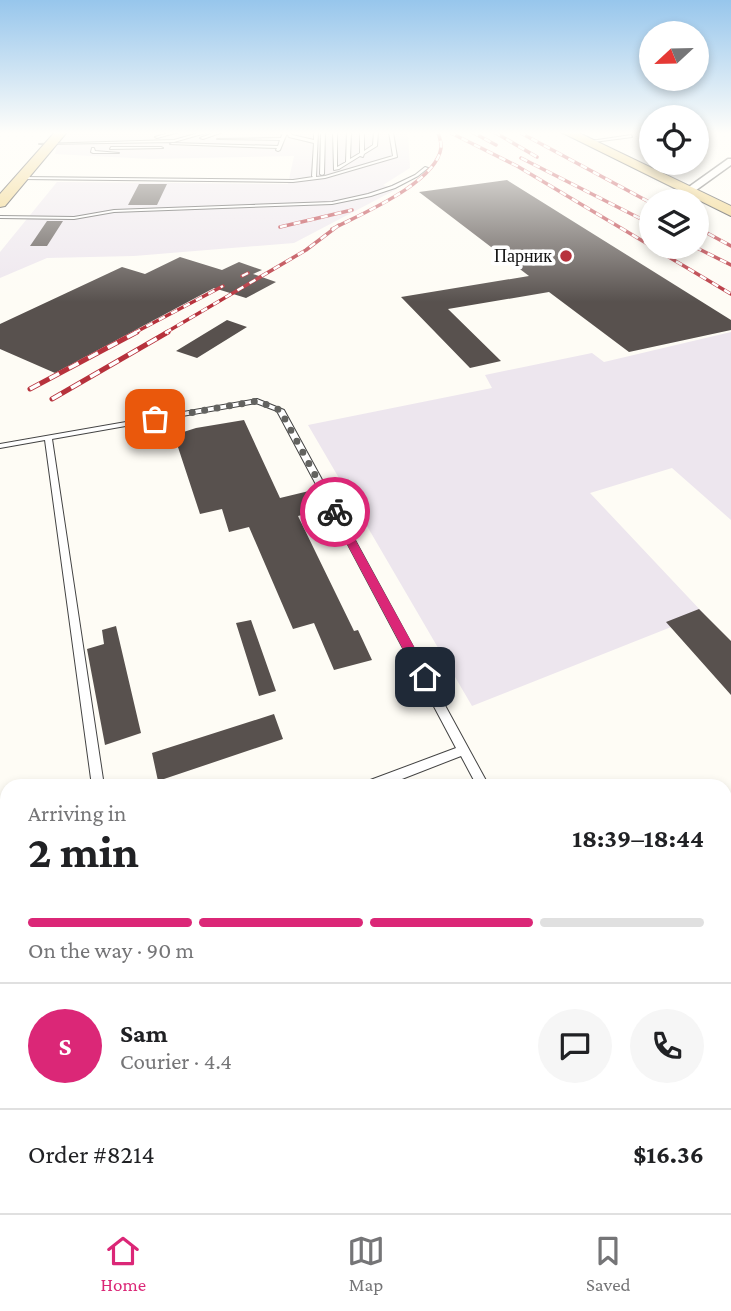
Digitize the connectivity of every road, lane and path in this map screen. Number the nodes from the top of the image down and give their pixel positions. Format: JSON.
{"nodes":[{"id":1,"x":13,"y":189,"type":"edge"},
{"id":2,"x":385,"y":189,"type":"edge"},
{"id":3,"x":709,"y":201,"type":"edge"},
{"id":4,"x":0,"y":204,"type":"edge"},
{"id":5,"x":731,"y":212,"type":"edge"},
{"id":6,"x":0,"y":216,"type":"edge"},
{"id":7,"x":48,"y":438,"type":"junction"},
{"id":8,"x":0,"y":446,"type":"edge"},
{"id":9,"x":464,"y":751,"type":"junction"},
{"id":10,"x":97,"y":779,"type":"edge"},
{"id":11,"x":388,"y":779,"type":"edge"},
{"id":12,"x":479,"y":779,"type":"edge"}],
"edges":[{"from":1,"to":4,"type":"main road"},
{"from":2,"to":6,"type":"lane"},
{"from":3,"to":5,"type":"main road"},
{"from":7,"to":8,"type":"lane"},
{"from":7,"to":9,"type":"lane"},
{"from":7,"to":10,"type":"lane"},
{"from":9,"to":11,"type":"lane"},
{"from":9,"to":12,"type":"lane"}]}
